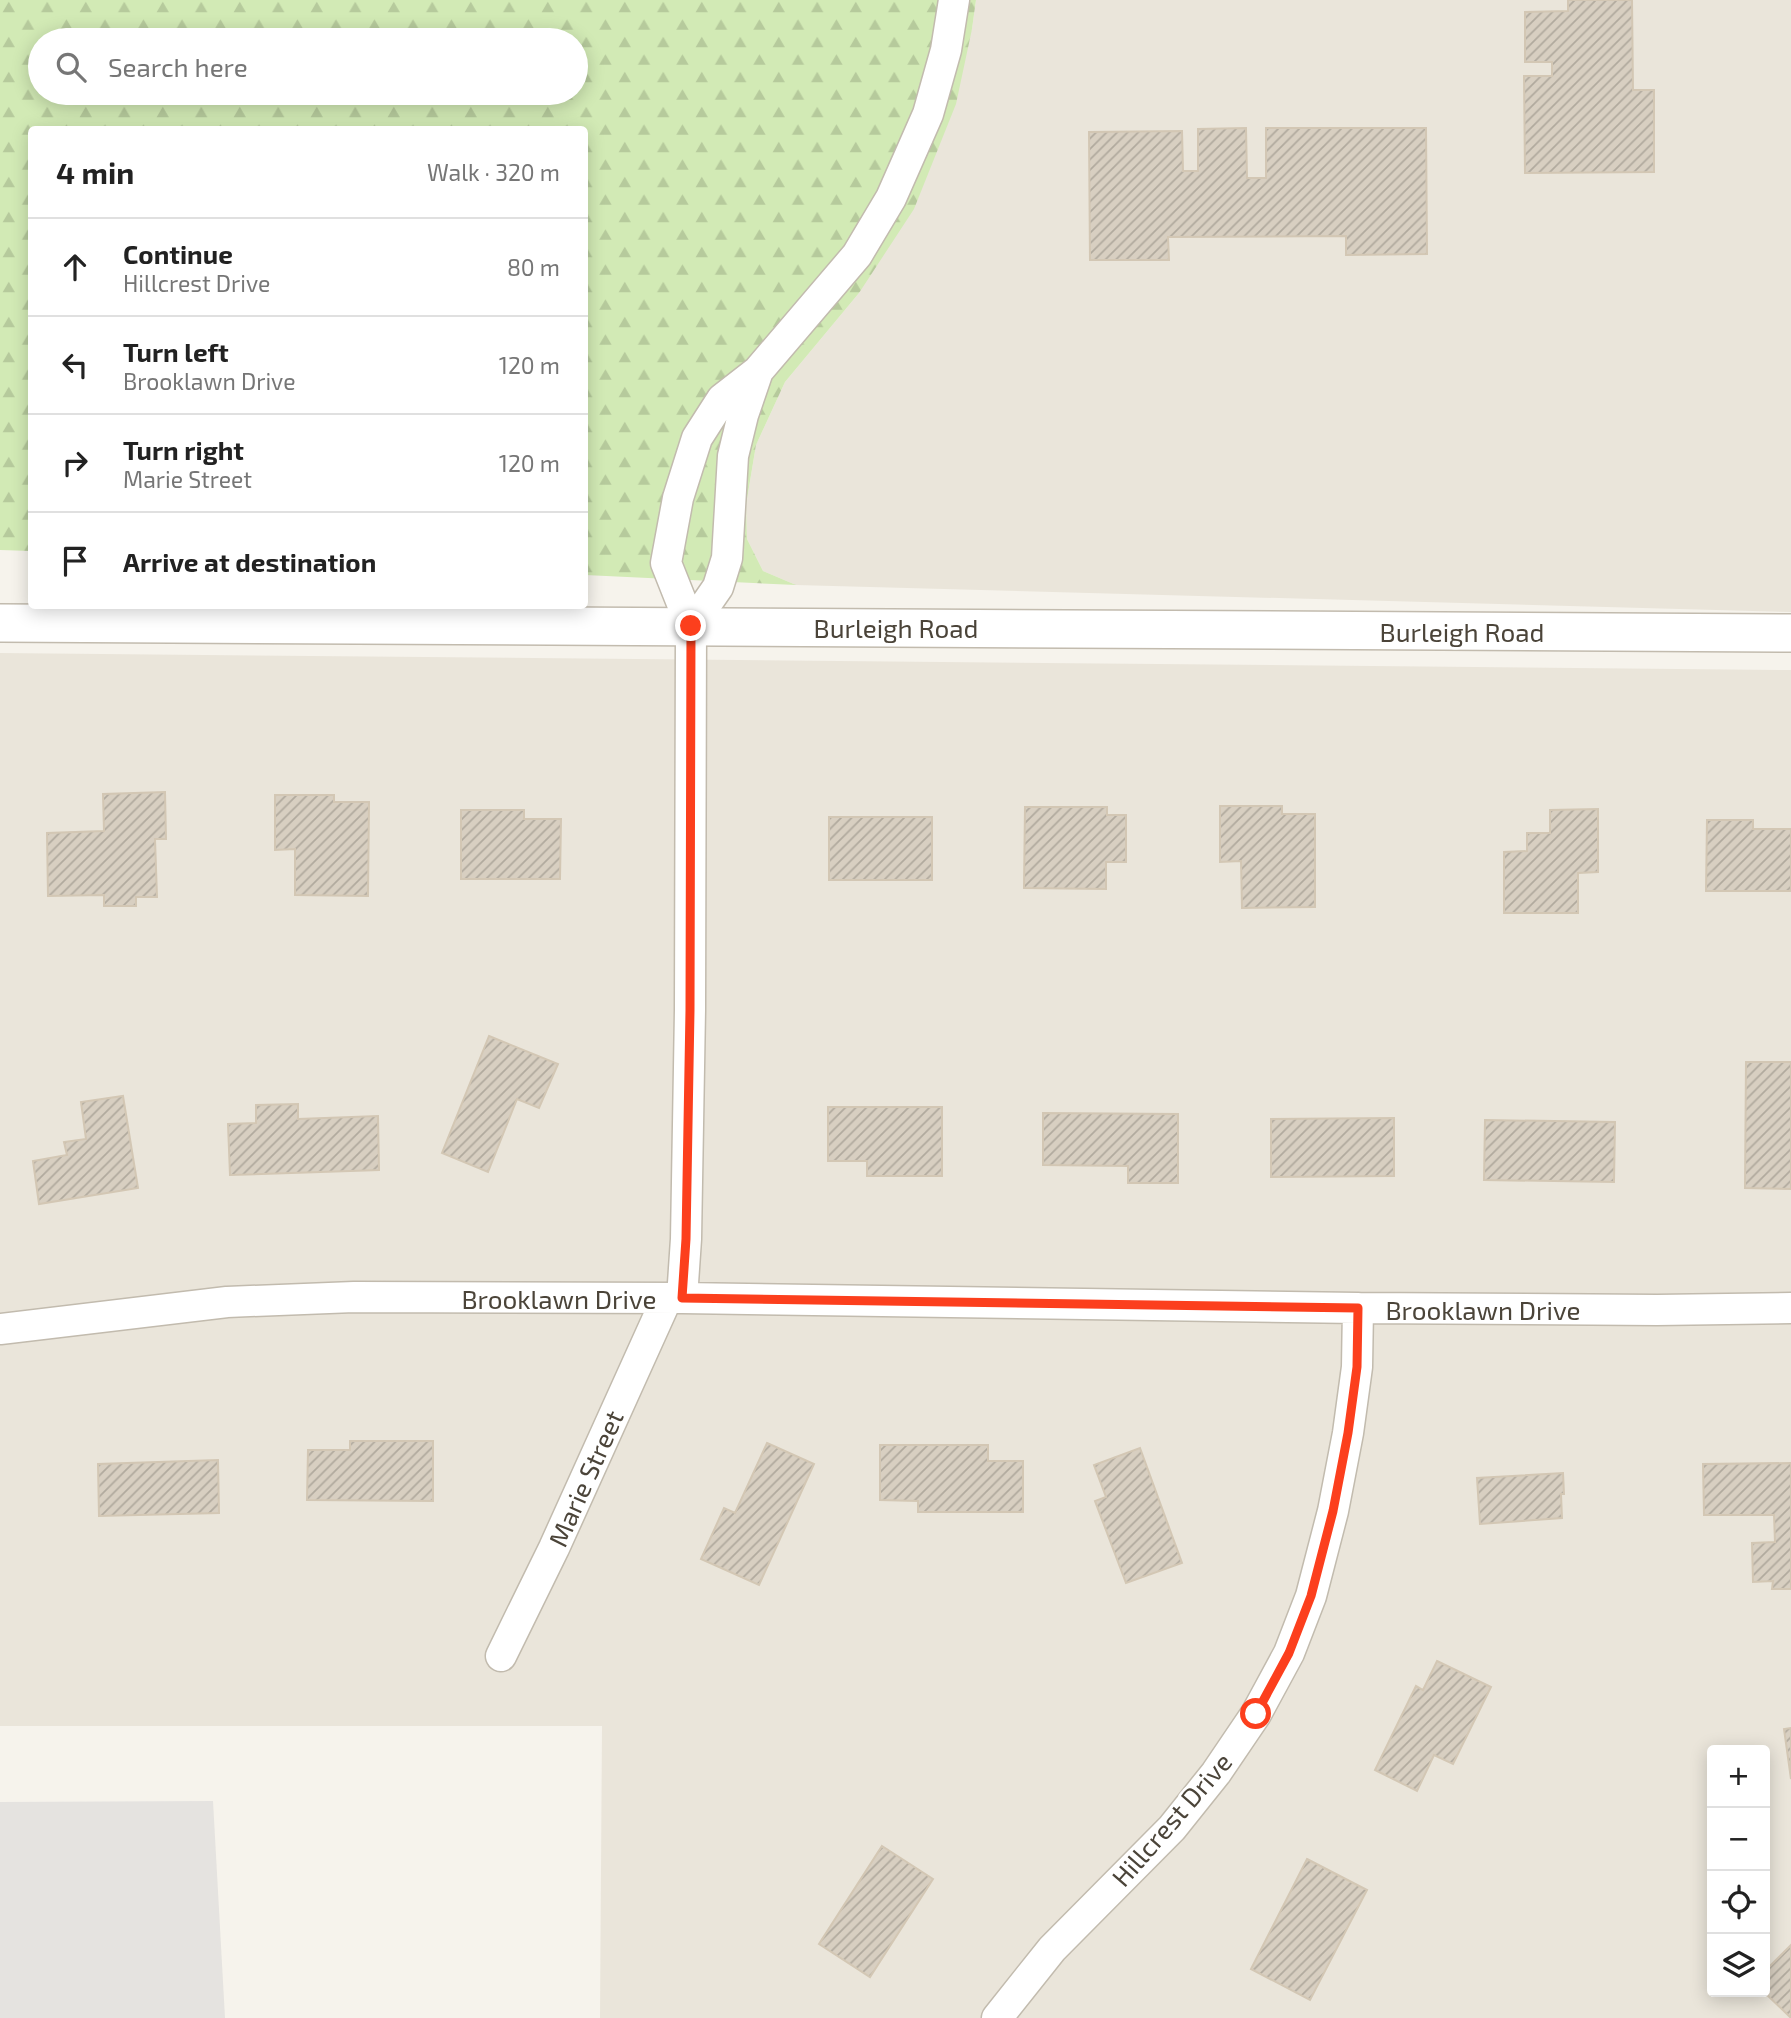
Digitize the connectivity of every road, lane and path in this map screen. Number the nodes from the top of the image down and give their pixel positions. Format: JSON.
{"nodes":[{"id":1,"x":954,"y":0,"type":"edge"},
{"id":2,"x":758,"y":371,"type":"junction"},
{"id":3,"x":0,"y":623,"type":"edge"},
{"id":4,"x":691,"y":626,"type":"junction"},
{"id":5,"x":1791,"y":633,"type":"edge"},
{"id":6,"x":675,"y":1298,"type":"junction"},
{"id":7,"x":1358,"y":1308,"type":"junction"},
{"id":8,"x":1791,"y":1308,"type":"edge"},
{"id":9,"x":0,"y":1329,"type":"edge"},
{"id":10,"x":501,"y":1656,"type":"dead end"},
{"id":11,"x":997,"y":2018,"type":"edge"}],
"edges":[{"from":1,"to":2,"type":"street"},
{"from":2,"to":4,"type":"street"},
{"from":2,"to":4,"type":"street"},
{"from":3,"to":4,"type":"street","name":"Burleigh Road"},
{"from":4,"to":5,"type":"street","name":"Burleigh Road"},
{"from":4,"to":6,"type":"street","name":"Marie Street"},
{"from":6,"to":7,"type":"street","name":"Brooklawn Drive"},
{"from":6,"to":9,"type":"street","name":"Brooklawn Drive"},
{"from":6,"to":10,"type":"street","name":"Marie Street"},
{"from":7,"to":8,"type":"street","name":"Brooklawn Drive"},
{"from":7,"to":11,"type":"street","name":"Hillcrest Drive"}]}
